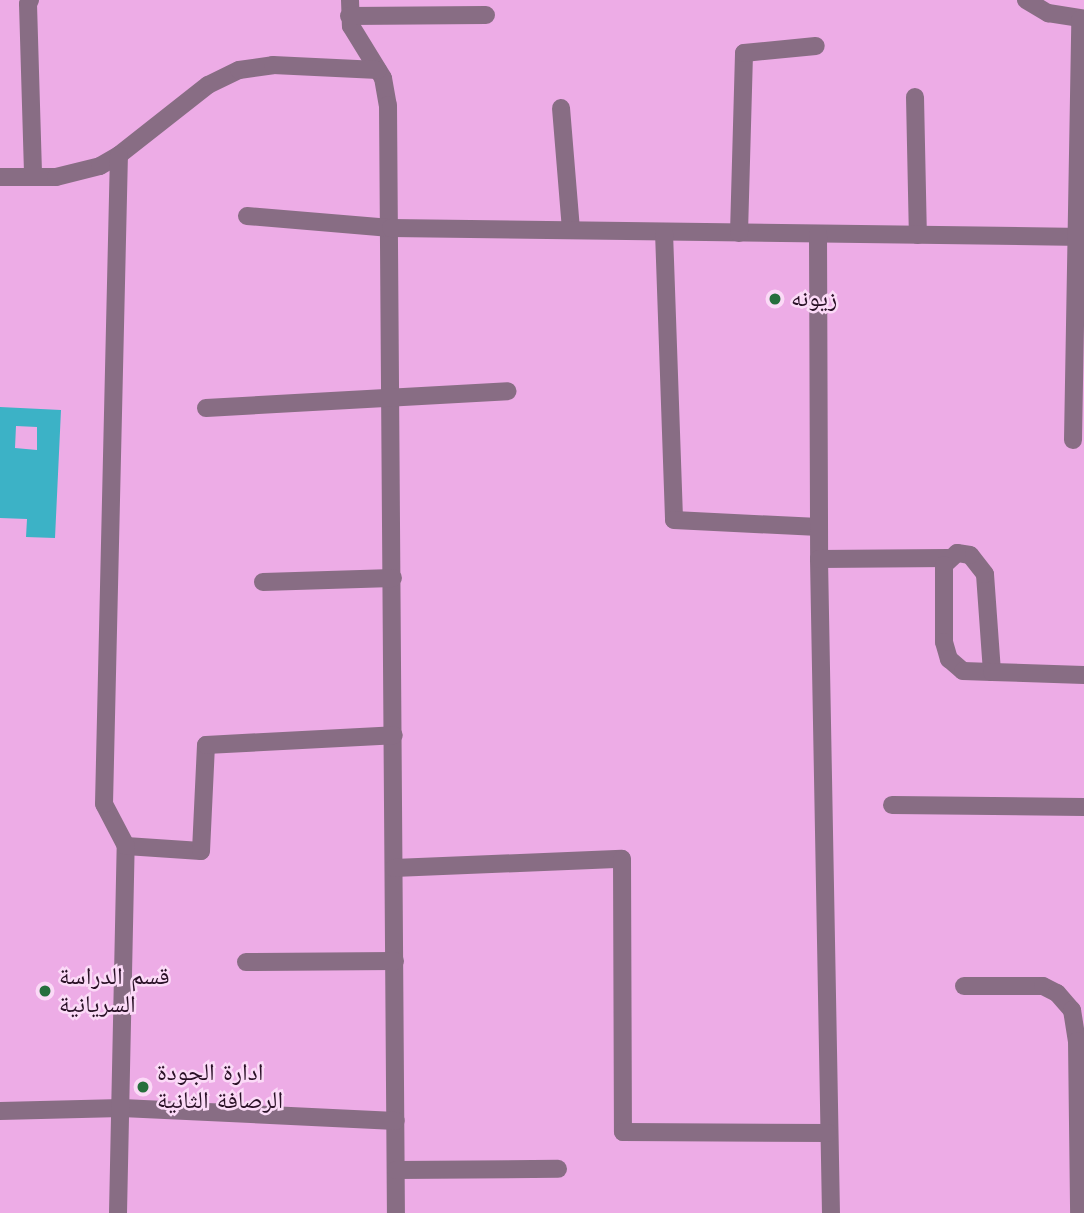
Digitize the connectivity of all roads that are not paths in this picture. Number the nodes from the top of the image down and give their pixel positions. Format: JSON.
{"nodes":[{"id":1,"x":30,"y":0,"type":"edge"},
{"id":2,"x":1026,"y":0,"type":"edge"},
{"id":3,"x":349,"y":8,"type":"edge"},
{"id":4,"x":486,"y":15,"type":"dead end"},
{"id":5,"x":1082,"y":19,"type":"edge"},
{"id":6,"x":816,"y":46,"type":"dead end"},
{"id":7,"x":378,"y":70,"type":"junction"},
{"id":8,"x":915,"y":97,"type":"dead end"},
{"id":9,"x":561,"y":108,"type":"dead end"},
{"id":10,"x":119,"y":155,"type":"junction"},
{"id":11,"x":0,"y":177,"type":"edge"},
{"id":12,"x":33,"y":177,"type":"junction"},
{"id":13,"x":247,"y":216,"type":"dead end"},
{"id":14,"x":391,"y":228,"type":"junction"},
{"id":15,"x":571,"y":230,"type":"junction"},
{"id":16,"x":664,"y":232,"type":"junction"},
{"id":17,"x":739,"y":233,"type":"junction"},
{"id":18,"x":818,"y":234,"type":"junction"},
{"id":19,"x":918,"y":235,"type":"junction"},
{"id":20,"x":1080,"y":237,"type":"edge"},
{"id":21,"x":508,"y":391,"type":"dead end"},
{"id":22,"x":392,"y":399,"type":"junction"},
{"id":23,"x":206,"y":408,"type":"dead end"},
{"id":24,"x":1073,"y":440,"type":"dead end"},
{"id":25,"x":819,"y":527,"type":"junction"},
{"id":26,"x":949,"y":558,"type":"junction"},
{"id":27,"x":819,"y":559,"type":"junction"},
{"id":28,"x":393,"y":578,"type":"junction"},
{"id":29,"x":262,"y":582,"type":"dead end"},
{"id":30,"x":992,"y":672,"type":"junction"},
{"id":31,"x":1084,"y":676,"type":"edge"},
{"id":32,"x":394,"y":735,"type":"junction"},
{"id":33,"x":892,"y":805,"type":"dead end"},
{"id":34,"x":1084,"y":807,"type":"edge"},
{"id":35,"x":126,"y":846,"type":"junction"},
{"id":36,"x":394,"y":868,"type":"junction"},
{"id":37,"x":395,"y":961,"type":"junction"},
{"id":38,"x":246,"y":962,"type":"dead end"},
{"id":39,"x":964,"y":986,"type":"dead end"},
{"id":40,"x":122,"y":1108,"type":"junction"},
{"id":41,"x":0,"y":1111,"type":"edge"},
{"id":42,"x":396,"y":1121,"type":"junction"},
{"id":43,"x":828,"y":1133,"type":"junction"},
{"id":44,"x":396,"y":1170,"type":"junction"},
{"id":45,"x":558,"y":1170,"type":"dead end"},
{"id":46,"x":118,"y":1213,"type":"edge"},
{"id":47,"x":396,"y":1213,"type":"edge"},
{"id":48,"x":831,"y":1213,"type":"edge"},
{"id":49,"x":1079,"y":1213,"type":"edge"}],
"edges":[{"from":1,"to":12,"type":"street"},
{"from":2,"to":5,"type":"street"},
{"from":3,"to":4,"type":"street"},
{"from":3,"to":7,"type":"street"},
{"from":5,"to":20,"type":"street"},
{"from":6,"to":17,"type":"street"},
{"from":7,"to":10,"type":"street"},
{"from":7,"to":14,"type":"street"},
{"from":8,"to":19,"type":"street"},
{"from":9,"to":15,"type":"street"},
{"from":10,"to":12,"type":"street"},
{"from":10,"to":35,"type":"street"},
{"from":11,"to":12,"type":"street"},
{"from":13,"to":14,"type":"street"},
{"from":14,"to":15,"type":"street"},
{"from":14,"to":22,"type":"street"},
{"from":15,"to":16,"type":"street"},
{"from":16,"to":17,"type":"street"},
{"from":16,"to":25,"type":"street"},
{"from":17,"to":18,"type":"street"},
{"from":18,"to":19,"type":"street"},
{"from":18,"to":25,"type":"street"},
{"from":19,"to":20,"type":"street"},
{"from":20,"to":24,"type":"street"},
{"from":21,"to":22,"type":"street"},
{"from":22,"to":23,"type":"street"},
{"from":22,"to":28,"type":"street"},
{"from":25,"to":27,"type":"street"},
{"from":26,"to":27,"type":"street"},
{"from":26,"to":30,"type":"street"},
{"from":26,"to":30,"type":"street"},
{"from":27,"to":43,"type":"street"},
{"from":28,"to":29,"type":"street"},
{"from":28,"to":32,"type":"street"},
{"from":30,"to":31,"type":"street"},
{"from":32,"to":35,"type":"street"},
{"from":32,"to":36,"type":"street"},
{"from":33,"to":34,"type":"street"},
{"from":35,"to":40,"type":"street"},
{"from":36,"to":37,"type":"street"},
{"from":36,"to":43,"type":"street"},
{"from":37,"to":38,"type":"street"},
{"from":37,"to":42,"type":"street"},
{"from":39,"to":49,"type":"street"},
{"from":40,"to":41,"type":"street"},
{"from":40,"to":42,"type":"street"},
{"from":40,"to":46,"type":"street"},
{"from":42,"to":44,"type":"street"},
{"from":43,"to":48,"type":"street"},
{"from":44,"to":45,"type":"street"},
{"from":44,"to":47,"type":"street"}]}
